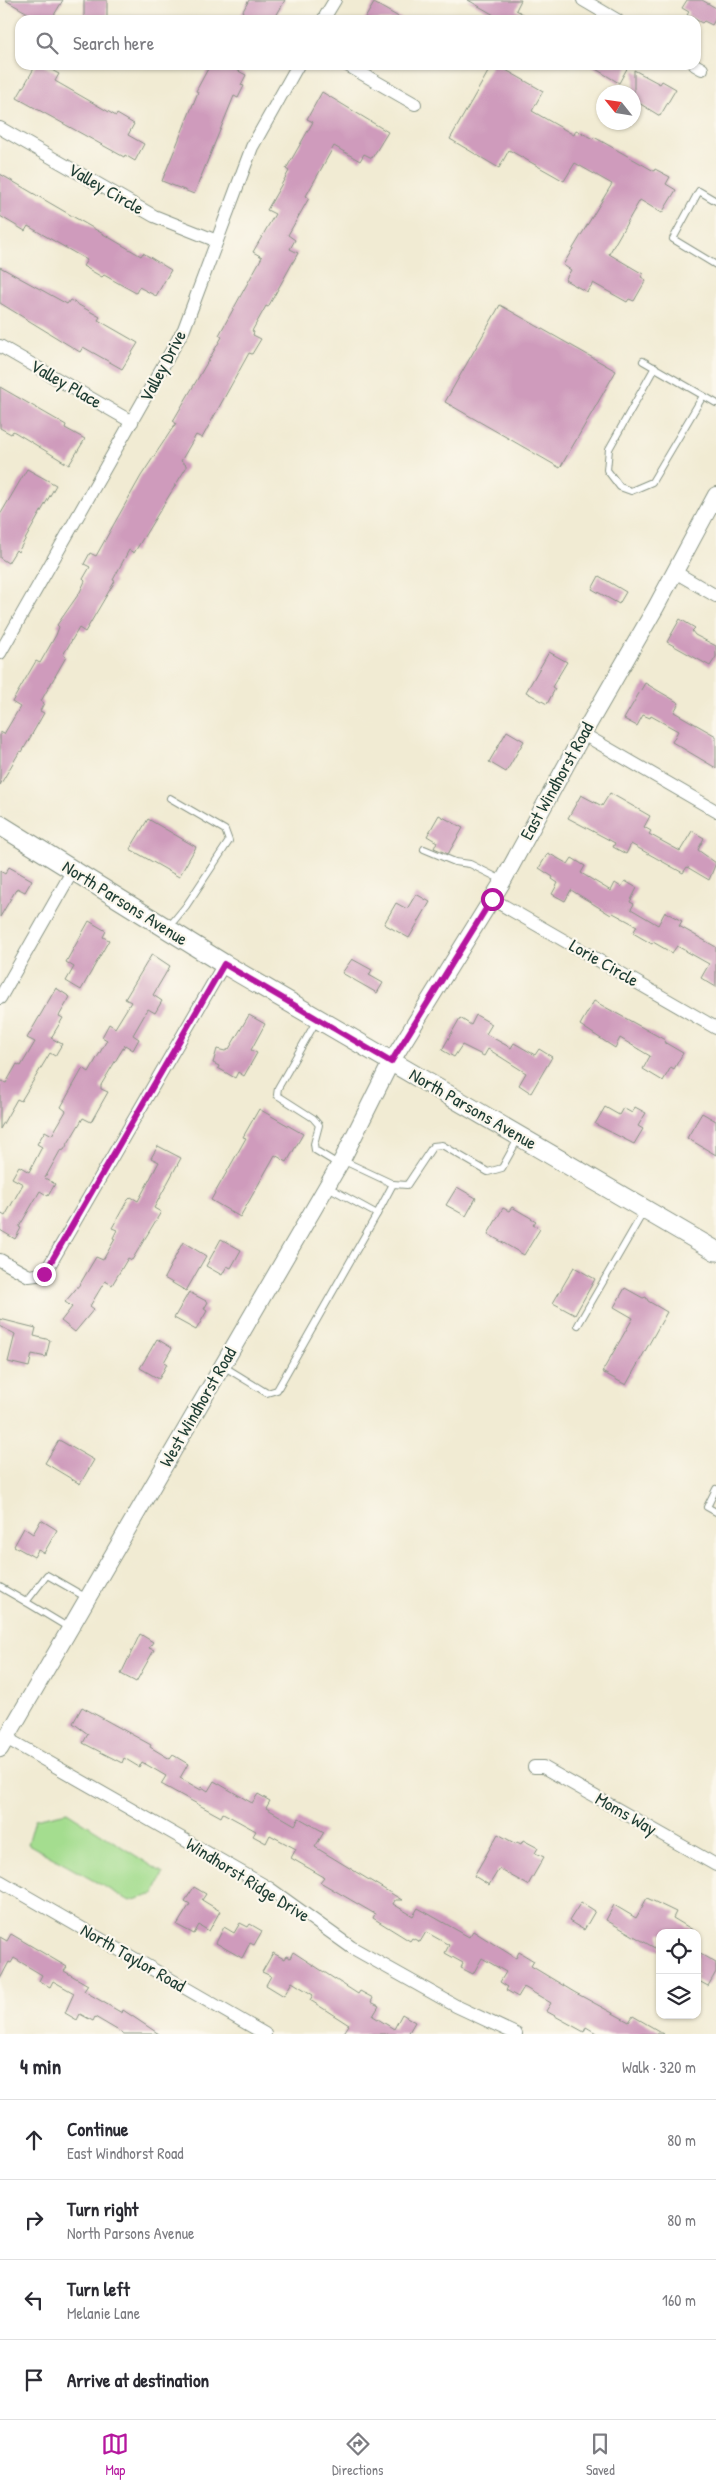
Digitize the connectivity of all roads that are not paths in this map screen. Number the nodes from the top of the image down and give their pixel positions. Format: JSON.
{"nodes":[{"id":1,"x":335,"y":0,"type":"edge"},
{"id":2,"x":583,"y":0,"type":"edge"},
{"id":3,"x":326,"y":15,"type":"edge"},
{"id":4,"x":608,"y":15,"type":"edge"},
{"id":5,"x":295,"y":70,"type":"edge"},
{"id":6,"x":356,"y":70,"type":"edge"},
{"id":7,"x":415,"y":104,"type":"dead end"},
{"id":8,"x":0,"y":128,"type":"edge"},
{"id":9,"x":716,"y":200,"type":"edge"},
{"id":10,"x":217,"y":241,"type":"junction"},
{"id":11,"x":716,"y":265,"type":"edge"},
{"id":12,"x":0,"y":346,"type":"edge"},
{"id":13,"x":643,"y":361,"type":"dead end"},
{"id":14,"x":655,"y":367,"type":"junction"},
{"id":15,"x":703,"y":396,"type":"junction"},
{"id":16,"x":716,"y":403,"type":"edge"},
{"id":17,"x":132,"y":422,"type":"junction"},
{"id":18,"x":716,"y":496,"type":"edge"},
{"id":19,"x":675,"y":572,"type":"junction"},
{"id":20,"x":716,"y":596,"type":"edge"},
{"id":21,"x":0,"y":654,"type":"edge"},
{"id":22,"x":583,"y":734,"type":"junction"},
{"id":23,"x":170,"y":798,"type":"dead end"},
{"id":24,"x":716,"y":810,"type":"edge"},
{"id":25,"x":0,"y":825,"type":"edge"},
{"id":26,"x":424,"y":849,"type":"dead end"},
{"id":27,"x":73,"y":870,"type":"junction"},
{"id":28,"x":503,"y":880,"type":"junction"},
{"id":29,"x":492,"y":899,"type":"junction"},
{"id":30,"x":167,"y":929,"type":"junction"},
{"id":31,"x":224,"y":964,"type":"junction"},
{"id":32,"x":0,"y":998,"type":"edge"},
{"id":33,"x":317,"y":1019,"type":"junction"},
{"id":34,"x":716,"y":1028,"type":"edge"},
{"id":35,"x":391,"y":1062,"type":"junction"},
{"id":36,"x":520,"y":1135,"type":"junction"},
{"id":37,"x":340,"y":1162,"type":"junction"},
{"id":38,"x":393,"y":1184,"type":"junction"},
{"id":39,"x":326,"y":1186,"type":"junction"},
{"id":40,"x":645,"y":1210,"type":"junction"},
{"id":41,"x":377,"y":1214,"type":"junction"},
{"id":42,"x":716,"y":1251,"type":"edge"},
{"id":43,"x":0,"y":1260,"type":"edge"},
{"id":44,"x":578,"y":1325,"type":"dead end"},
{"id":45,"x":222,"y":1366,"type":"junction"},
{"id":46,"x":716,"y":1489,"type":"edge"},
{"id":47,"x":716,"y":1512,"type":"edge"},
{"id":48,"x":0,"y":1588,"type":"edge"},
{"id":49,"x":88,"y":1598,"type":"junction"},
{"id":50,"x":26,"y":1602,"type":"junction"},
{"id":51,"x":70,"y":1629,"type":"junction"},
{"id":52,"x":3,"y":1743,"type":"edge"},
{"id":53,"x":534,"y":1767,"type":"dead end"},
{"id":54,"x":716,"y":1865,"type":"edge"},
{"id":55,"x":0,"y":1881,"type":"edge"},
{"id":56,"x":266,"y":2034,"type":"edge"},
{"id":57,"x":516,"y":2034,"type":"edge"}],
"edges":[{"from":1,"to":3,"type":"street"},
{"from":2,"to":4,"type":"street"},
{"from":5,"to":10,"type":"street","name":"Valley Drive"},
{"from":6,"to":7,"type":"street"},
{"from":8,"to":10,"type":"street","name":"Valley Circle"},
{"from":9,"to":11,"type":"lane"},
{"from":10,"to":17,"type":"street","name":"Valley Drive"},
{"from":12,"to":17,"type":"street","name":"Valley Place"},
{"from":13,"to":14,"type":"lane"},
{"from":14,"to":15,"type":"lane"},
{"from":14,"to":15,"type":"lane"},
{"from":15,"to":16,"type":"lane"},
{"from":17,"to":21,"type":"street","name":"Valley Drive"},
{"from":18,"to":19,"type":"street","name":"East Windhorst Road"},
{"from":19,"to":20,"type":"street"},
{"from":19,"to":22,"type":"street","name":"East Windhorst Road"},
{"from":22,"to":24,"type":"street"},
{"from":22,"to":28,"type":"street","name":"East Windhorst Road"},
{"from":23,"to":30,"type":"lane"},
{"from":25,"to":27,"type":"main road","name":"North Parsons Avenue"},
{"from":26,"to":28,"type":"lane"},
{"from":27,"to":30,"type":"main road","name":"North Parsons Avenue"},
{"from":27,"to":32,"type":"street"},
{"from":28,"to":29,"type":"street","name":"East Windhorst Road"},
{"from":29,"to":34,"type":"street","name":"Lorie Circle"},
{"from":29,"to":35,"type":"street","name":"East Windhorst Road"},
{"from":30,"to":31,"type":"main road","name":"North Parsons Avenue"},
{"from":31,"to":33,"type":"main road","name":"North Parsons Avenue"},
{"from":31,"to":43,"type":"street"},
{"from":33,"to":35,"type":"main road","name":"North Parsons Avenue"},
{"from":33,"to":37,"type":"lane"},
{"from":35,"to":36,"type":"main road","name":"North Parsons Avenue"},
{"from":35,"to":37,"type":"street","name":"West Windhorst Road"},
{"from":36,"to":38,"type":"lane"},
{"from":36,"to":40,"type":"main road","name":"North Parsons Avenue"},
{"from":37,"to":38,"type":"lane"},
{"from":37,"to":39,"type":"street","name":"West Windhorst Road"},
{"from":38,"to":41,"type":"lane"},
{"from":39,"to":41,"type":"lane"},
{"from":39,"to":45,"type":"street","name":"West Windhorst Road"},
{"from":40,"to":42,"type":"main road","name":"North Parsons Avenue"},
{"from":40,"to":44,"type":"lane"},
{"from":41,"to":45,"type":"lane"},
{"from":45,"to":49,"type":"street","name":"West Windhorst Road"},
{"from":46,"to":47,"type":"lane"},
{"from":48,"to":50,"type":"lane"},
{"from":49,"to":50,"type":"lane"},
{"from":49,"to":51,"type":"street","name":"West Windhorst Road"},
{"from":50,"to":51,"type":"lane"},
{"from":51,"to":52,"type":"street","name":"West Windhorst Road"},
{"from":52,"to":57,"type":"street","name":"Windhorst Ridge Drive"},
{"from":53,"to":54,"type":"street","name":"Moms Way"},
{"from":55,"to":56,"type":"street","name":"North Taylor Road"}]}
